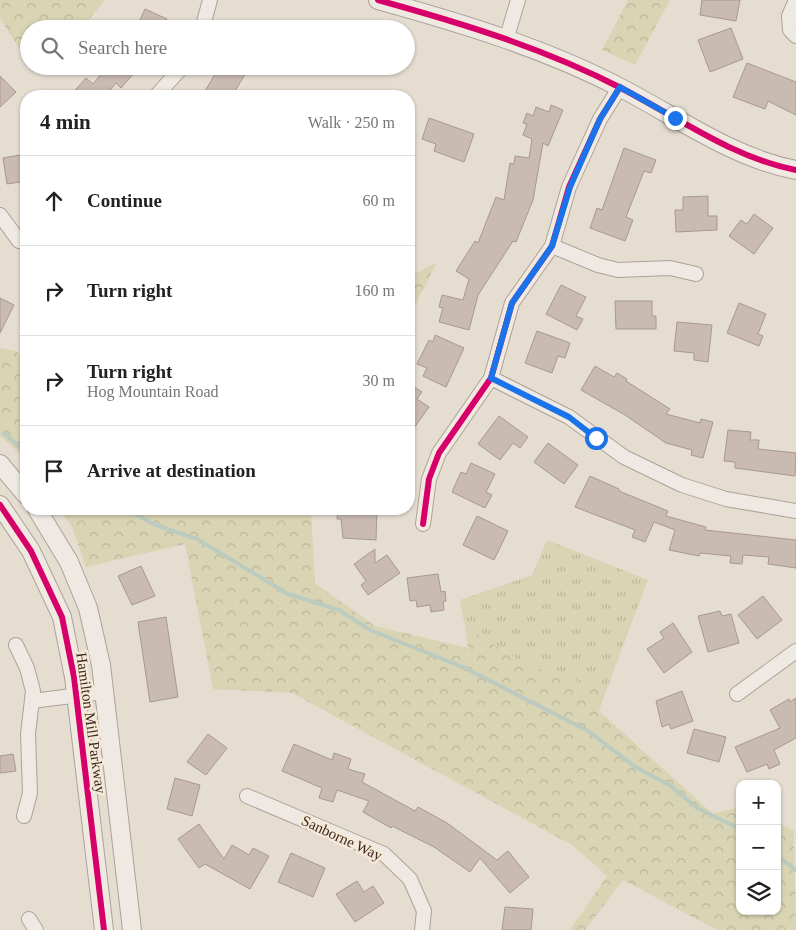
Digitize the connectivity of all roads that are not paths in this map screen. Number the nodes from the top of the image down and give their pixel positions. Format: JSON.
{"nodes":[{"id":1,"x":210,"y":0,"type":"edge"},
{"id":2,"x":378,"y":0,"type":"edge"},
{"id":3,"x":518,"y":0,"type":"edge"},
{"id":4,"x":796,"y":0,"type":"edge"},
{"id":5,"x":204,"y":20,"type":"edge"},
{"id":6,"x":796,"y":36,"type":"edge"},
{"id":7,"x":507,"y":37,"type":"junction"},
{"id":8,"x":175,"y":75,"type":"edge"},
{"id":9,"x":620,"y":87,"type":"junction"},
{"id":10,"x":161,"y":90,"type":"edge"},
{"id":11,"x":796,"y":170,"type":"edge"},
{"id":12,"x":0,"y":215,"type":"edge"},
{"id":13,"x":20,"y":241,"type":"edge"},
{"id":14,"x":552,"y":246,"type":"junction"},
{"id":15,"x":696,"y":274,"type":"dead end"},
{"id":16,"x":491,"y":378,"type":"junction"},
{"id":17,"x":0,"y":464,"type":"edge"},
{"id":18,"x":20,"y":488,"type":"edge"},
{"id":19,"x":0,"y":505,"type":"edge"},
{"id":20,"x":796,"y":511,"type":"edge"},
{"id":21,"x":41,"y":515,"type":"edge"},
{"id":22,"x":424,"y":524,"type":"dead end"},
{"id":23,"x":16,"y":644,"type":"dead end"},
{"id":24,"x":796,"y":650,"type":"edge"},
{"id":25,"x":104,"y":692,"type":"junction"},
{"id":26,"x":737,"y":694,"type":"dead end"},
{"id":27,"x":76,"y":695,"type":"junction"},
{"id":28,"x":32,"y":700,"type":"junction"},
{"id":29,"x":247,"y":796,"type":"dead end"},
{"id":30,"x":24,"y":816,"type":"dead end"},
{"id":31,"x":104,"y":930,"type":"edge"},
{"id":32,"x":132,"y":930,"type":"edge"},
{"id":33,"x":422,"y":930,"type":"edge"}],
"edges":[{"from":1,"to":5,"type":"street"},
{"from":2,"to":7,"type":"street"},
{"from":3,"to":7,"type":"street"},
{"from":4,"to":6,"type":"street"},
{"from":7,"to":9,"type":"street"},
{"from":8,"to":10,"type":"street"},
{"from":9,"to":11,"type":"street"},
{"from":9,"to":14,"type":"street"},
{"from":12,"to":13,"type":"street"},
{"from":14,"to":15,"type":"street"},
{"from":14,"to":16,"type":"street"},
{"from":16,"to":20,"type":"street"},
{"from":16,"to":22,"type":"street"},
{"from":17,"to":18,"type":"street"},
{"from":19,"to":27,"type":"street","name":"Hamilton Mill Parkway"},
{"from":21,"to":25,"type":"street","name":"Hamilton Mill Parkway"},
{"from":23,"to":28,"type":"street"},
{"from":24,"to":26,"type":"street"},
{"from":25,"to":27,"type":"street"},
{"from":25,"to":32,"type":"street","name":"Hamilton Mill Parkway"},
{"from":27,"to":28,"type":"street"},
{"from":27,"to":31,"type":"street","name":"Hamilton Mill Parkway"},
{"from":28,"to":30,"type":"street"},
{"from":29,"to":33,"type":"street","name":"Sanborne Way"}]}
